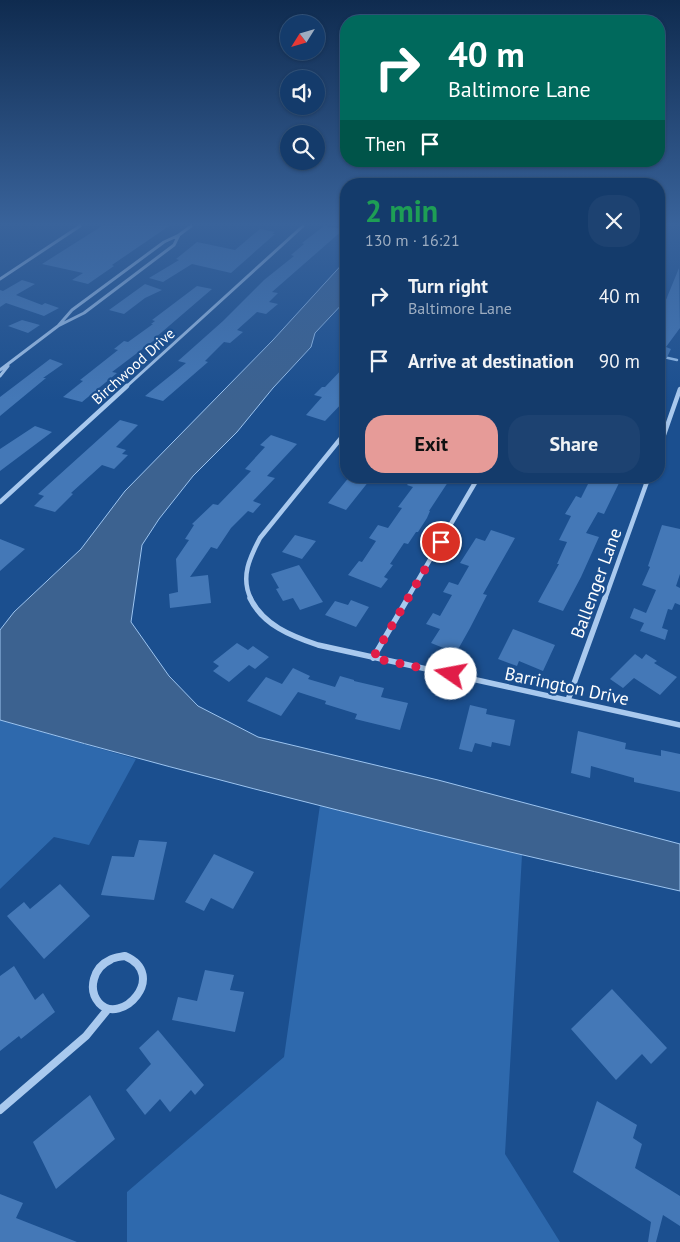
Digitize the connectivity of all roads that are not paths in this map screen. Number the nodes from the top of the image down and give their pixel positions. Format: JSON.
{"nodes":[{"id":1,"x":107,"y":284,"type":"edge"},
{"id":2,"x":122,"y":284,"type":"edge"},
{"id":3,"x":239,"y":284,"type":"edge"},
{"id":4,"x":58,"y":326,"type":"junction"},
{"id":5,"x":10,"y":364,"type":"junction"},
{"id":6,"x":0,"y":370,"type":"edge"},
{"id":7,"x":0,"y":376,"type":"edge"},
{"id":8,"x":680,"y":389,"type":"edge"},
{"id":9,"x":665,"y":432,"type":"edge"},
{"id":10,"x":340,"y":440,"type":"edge"},
{"id":11,"x":475,"y":483,"type":"edge"},
{"id":12,"x":646,"y":483,"type":"edge"},
{"id":13,"x":0,"y":502,"type":"edge"},
{"id":14,"x":373,"y":658,"type":"junction"},
{"id":15,"x":568,"y":700,"type":"junction"},
{"id":16,"x":680,"y":725,"type":"edge"},
{"id":17,"x":108,"y":1008,"type":"junction"},
{"id":18,"x":0,"y":1110,"type":"edge"}],
"edges":[{"from":1,"to":4,"type":"street"},
{"from":2,"to":4,"type":"street"},
{"from":3,"to":13,"type":"street","name":"Birchwood Drive"},
{"from":4,"to":5,"type":"street"},
{"from":5,"to":6,"type":"street"},
{"from":5,"to":7,"type":"street"},
{"from":8,"to":9,"type":"street"},
{"from":10,"to":14,"type":"street","name":"Barrington Drive"},
{"from":11,"to":14,"type":"street"},
{"from":12,"to":15,"type":"street","name":"Ballenger Lane"},
{"from":14,"to":15,"type":"street","name":"Barrington Drive"},
{"from":15,"to":16,"type":"street","name":"Barrington Drive"},
{"from":17,"to":17,"type":"street"},
{"from":17,"to":18,"type":"street"}]}
